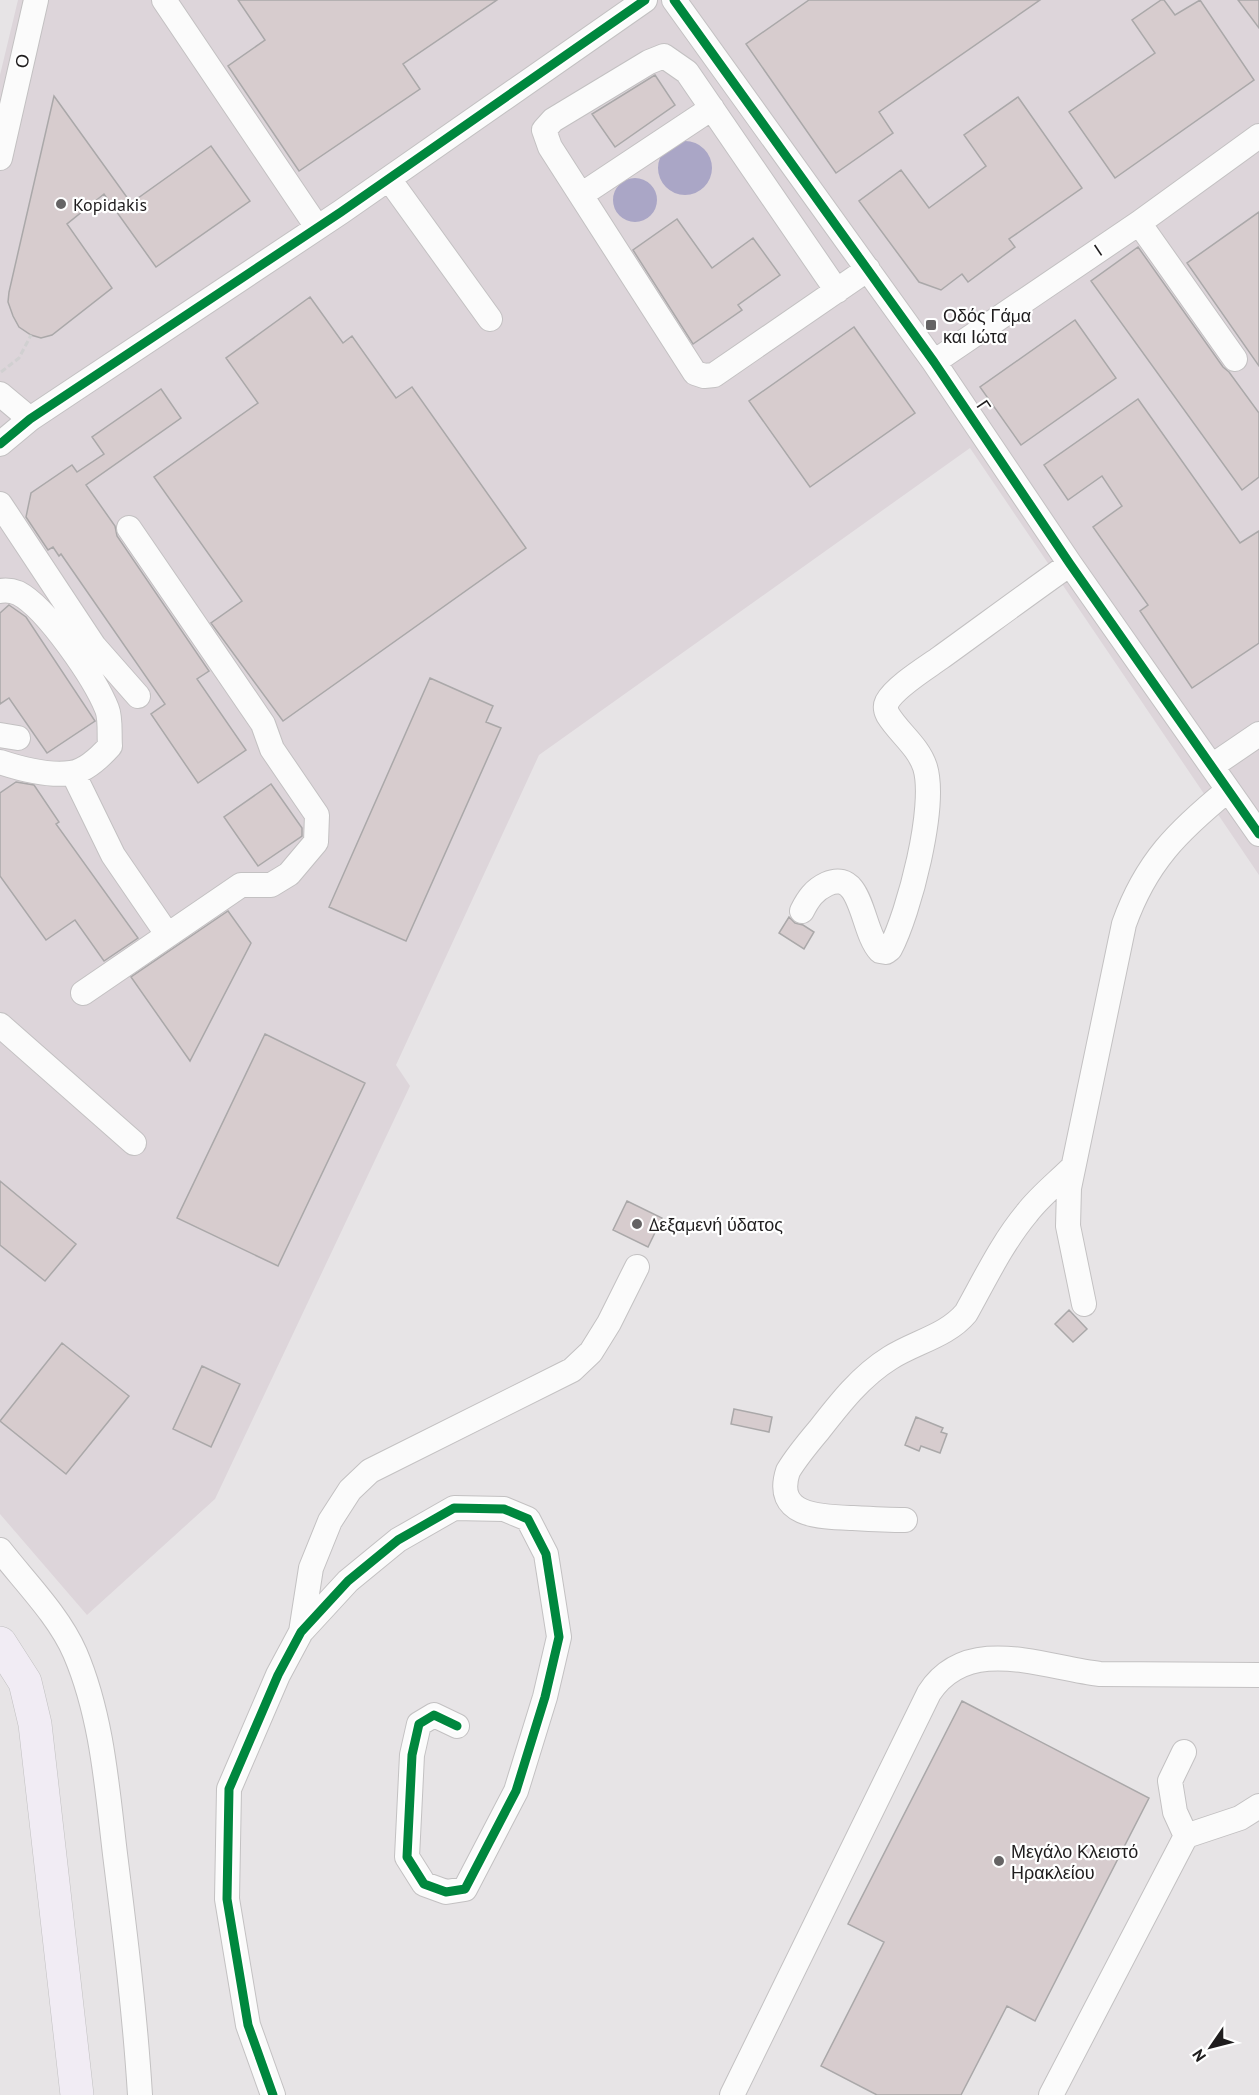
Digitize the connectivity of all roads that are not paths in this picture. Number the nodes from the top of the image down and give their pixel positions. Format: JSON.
{"nodes":[{"id":1,"x":36,"y":0,"type":"edge"},
{"id":2,"x":164,"y":0,"type":"edge"},
{"id":3,"x":645,"y":0,"type":"edge"},
{"id":4,"x":674,"y":0,"type":"edge"},
{"id":5,"x":712,"y":108,"type":"junction"},
{"id":6,"x":1259,"y":136,"type":"edge"},
{"id":7,"x":0,"y":158,"type":"edge"},
{"id":8,"x":389,"y":179,"type":"junction"},
{"id":9,"x":581,"y":195,"type":"junction"},
{"id":10,"x":1139,"y":223,"type":"junction"},
{"id":11,"x":317,"y":228,"type":"junction"},
{"id":12,"x":868,"y":269,"type":"junction"},
{"id":13,"x":837,"y":291,"type":"junction"},
{"id":14,"x":490,"y":319,"type":"dead end"},
{"id":15,"x":1235,"y":359,"type":"dead end"},
{"id":16,"x":934,"y":362,"type":"junction"},
{"id":17,"x":0,"y":394,"type":"edge"},
{"id":18,"x":30,"y":419,"type":"junction"},
{"id":19,"x":0,"y":444,"type":"edge"},
{"id":20,"x":0,"y":504,"type":"edge"},
{"id":21,"x":129,"y":528,"type":"dead end"},
{"id":22,"x":1070,"y":564,"type":"junction"},
{"id":23,"x":0,"y":591,"type":"edge"},
{"id":24,"x":138,"y":696,"type":"dead end"},
{"id":25,"x":1259,"y":734,"type":"edge"},
{"id":26,"x":0,"y":762,"type":"edge"},
{"id":27,"x":1212,"y":766,"type":"junction"},
{"id":28,"x":73,"y":773,"type":"junction"},
{"id":29,"x":1228,"y":790,"type":"junction"},
{"id":30,"x":1259,"y":834,"type":"edge"},
{"id":31,"x":802,"y":911,"type":"dead end"},
{"id":32,"x":167,"y":934,"type":"junction"},
{"id":33,"x":83,"y":993,"type":"dead end"},
{"id":34,"x":0,"y":1026,"type":"edge"},
{"id":35,"x":134,"y":1143,"type":"dead end"},
{"id":36,"x":1073,"y":1167,"type":"junction"},
{"id":37,"x":637,"y":1267,"type":"dead end"},
{"id":38,"x":1084,"y":1304,"type":"dead end"},
{"id":39,"x":905,"y":1520,"type":"dead end"},
{"id":40,"x":0,"y":1550,"type":"edge"},
{"id":41,"x":301,"y":1632,"type":"junction"},
{"id":42,"x":0,"y":1643,"type":"edge"},
{"id":43,"x":1259,"y":1675,"type":"edge"},
{"id":44,"x":457,"y":1726,"type":"dead end"},
{"id":45,"x":1184,"y":1752,"type":"dead end"},
{"id":46,"x":1259,"y":1806,"type":"edge"},
{"id":47,"x":1186,"y":1836,"type":"junction"},
{"id":48,"x":77,"y":2095,"type":"edge"},
{"id":49,"x":140,"y":2095,"type":"edge"},
{"id":50,"x":273,"y":2095,"type":"edge"},
{"id":51,"x":732,"y":2095,"type":"edge"},
{"id":52,"x":1051,"y":2095,"type":"edge"}],
"edges":[{"from":1,"to":7,"type":"street","name":"Ο"},
{"from":2,"to":11,"type":"street"},
{"from":3,"to":8,"type":"street"},
{"from":4,"to":12,"type":"street","name":"Γ"},
{"from":5,"to":9,"type":"street"},
{"from":5,"to":9,"type":"street"},
{"from":5,"to":13,"type":"street"},
{"from":6,"to":10,"type":"street","name":"Ι"},
{"from":8,"to":11,"type":"street"},
{"from":8,"to":14,"type":"street"},
{"from":9,"to":13,"type":"street"},
{"from":10,"to":15,"type":"street"},
{"from":10,"to":16,"type":"street","name":"Ι"},
{"from":11,"to":18,"type":"street"},
{"from":12,"to":13,"type":"street"},
{"from":12,"to":16,"type":"street","name":"Γ"},
{"from":16,"to":22,"type":"street","name":"Γ"},
{"from":17,"to":18,"type":"street"},
{"from":18,"to":19,"type":"street"},
{"from":20,"to":24,"type":"street"},
{"from":21,"to":32,"type":"street"},
{"from":22,"to":27,"type":"street","name":"Γ"},
{"from":22,"to":31,"type":"street"},
{"from":23,"to":28,"type":"street"},
{"from":25,"to":27,"type":"street"},
{"from":26,"to":28,"type":"street"},
{"from":27,"to":29,"type":"street","name":"Γ"},
{"from":28,"to":32,"type":"street"},
{"from":29,"to":30,"type":"street","name":"Γ"},
{"from":29,"to":36,"type":"street"},
{"from":32,"to":33,"type":"street"},
{"from":34,"to":35,"type":"street"},
{"from":36,"to":38,"type":"street"},
{"from":36,"to":39,"type":"street"},
{"from":37,"to":41,"type":"street"},
{"from":40,"to":49,"type":"street"},
{"from":41,"to":44,"type":"street"},
{"from":41,"to":50,"type":"street"},
{"from":42,"to":48,"type":"highway"},
{"from":43,"to":51,"type":"street"},
{"from":45,"to":47,"type":"street"},
{"from":46,"to":47,"type":"street"},
{"from":47,"to":52,"type":"street"}]}
